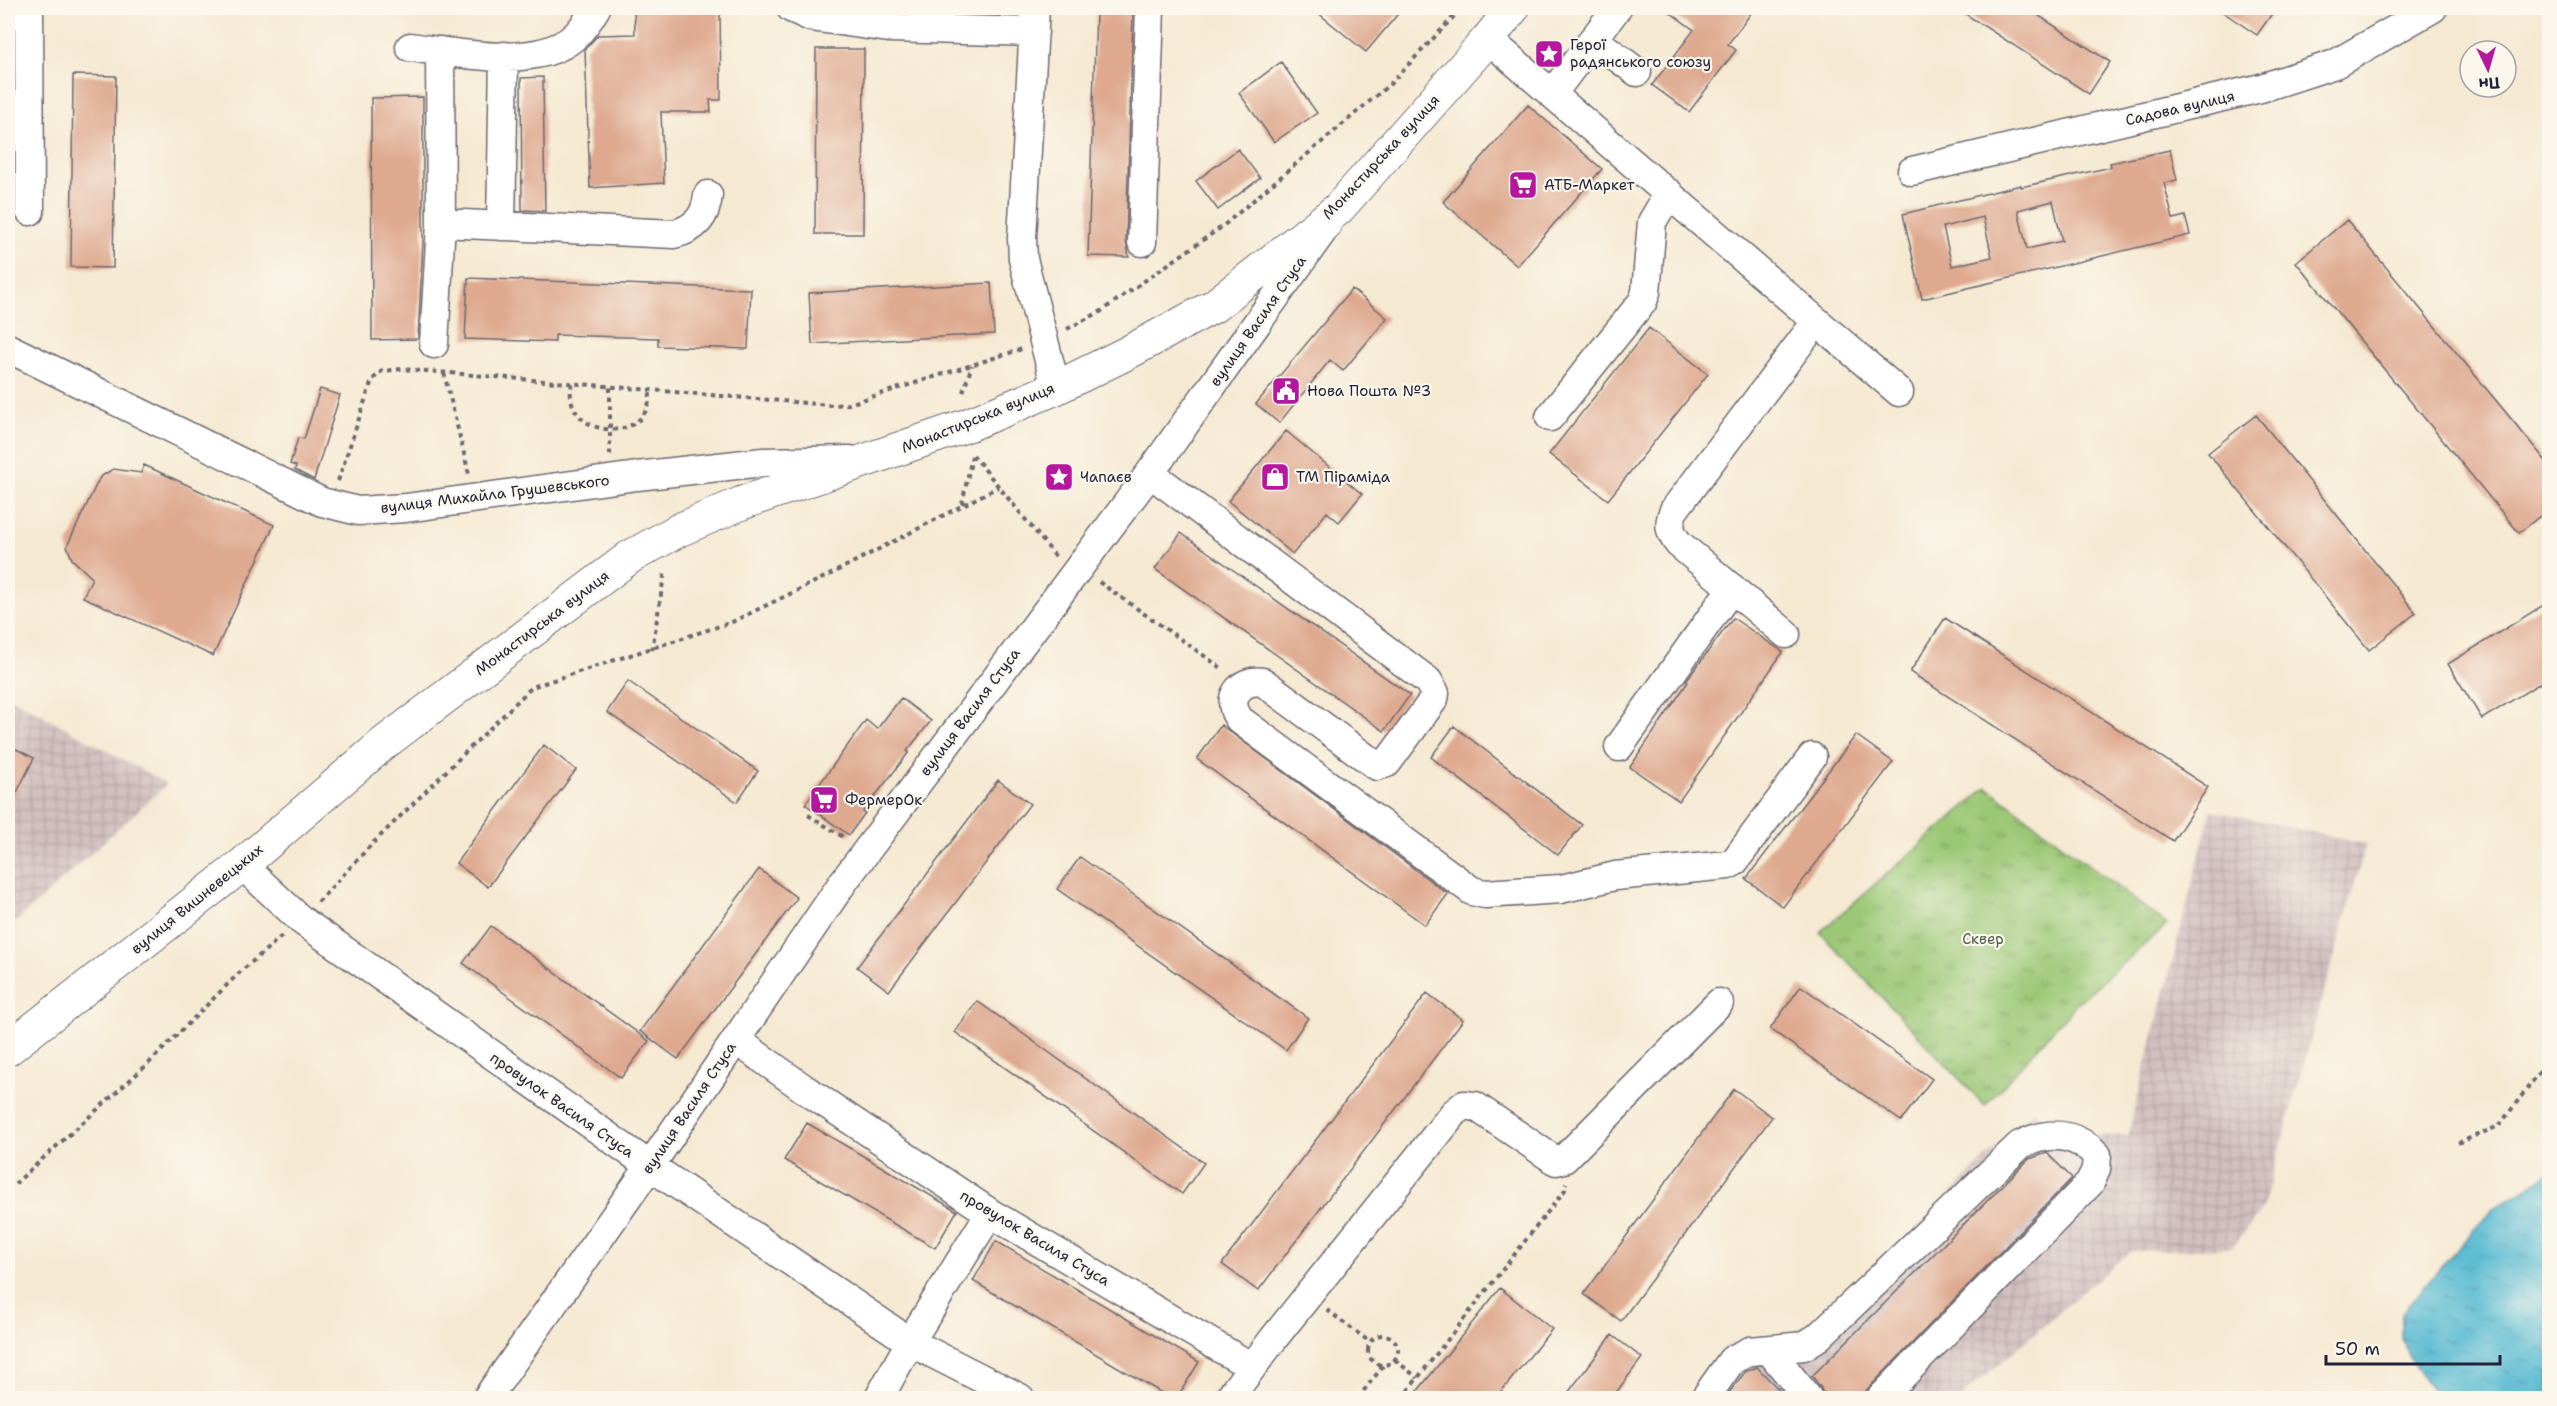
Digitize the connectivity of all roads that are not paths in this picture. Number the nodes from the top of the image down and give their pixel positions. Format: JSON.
{"nodes":[{"id":1,"x":29,"y":8,"type":"edge"},
{"id":2,"x":596,"y":8,"type":"edge"},
{"id":3,"x":791,"y":8,"type":"edge"},
{"id":4,"x":1150,"y":8,"type":"edge"},
{"id":5,"x":1513,"y":8,"type":"edge"},
{"id":6,"x":1617,"y":8,"type":"edge"},
{"id":7,"x":2433,"y":8,"type":"edge"},
{"id":8,"x":1034,"y":20,"type":"edge"},
{"id":9,"x":1488,"y":39,"type":"junction"},
{"id":10,"x":1593,"y":39,"type":"junction"},
{"id":11,"x":411,"y":47,"type":"dead end"},
{"id":12,"x":440,"y":51,"type":"junction"},
{"id":13,"x":504,"y":56,"type":"junction"},
{"id":14,"x":1637,"y":72,"type":"dead end"},
{"id":15,"x":1552,"y":94,"type":"junction"},
{"id":16,"x":1912,"y":171,"type":"dead end"},
{"id":17,"x":1669,"y":194,"type":"junction"},
{"id":18,"x":708,"y":195,"type":"dead end"},
{"id":19,"x":1338,"y":209,"type":"junction"},
{"id":20,"x":30,"y":211,"type":"dead end"},
{"id":21,"x":441,"y":223,"type":"junction"},
{"id":22,"x":501,"y":226,"type":"junction"},
{"id":23,"x":1142,"y":242,"type":"dead end"},
{"id":24,"x":1816,"y":322,"type":"junction"},
{"id":25,"x":434,"y":344,"type":"dead end"},
{"id":26,"x":8,"y":348,"type":"edge"},
{"id":27,"x":1056,"y":388,"type":"junction"},
{"id":28,"x":1899,"y":392,"type":"dead end"},
{"id":29,"x":1550,"y":417,"type":"dead end"},
{"id":30,"x":874,"y":459,"type":"junction"},
{"id":31,"x":1150,"y":473,"type":"junction"},
{"id":32,"x":1732,"y":588,"type":"junction"},
{"id":33,"x":1786,"y":634,"type":"dead end"},
{"id":34,"x":383,"y":744,"type":"joint"},
{"id":35,"x":1618,"y":747,"type":"dead end"},
{"id":36,"x":1812,"y":758,"type":"dead end"},
{"id":37,"x":242,"y":865,"type":"junction"},
{"id":38,"x":1719,"y":1003,"type":"dead end"},
{"id":39,"x":736,"y":1040,"type":"junction"},
{"id":40,"x":8,"y":1048,"type":"edge"},
{"id":41,"x":650,"y":1166,"type":"junction"},
{"id":42,"x":990,"y":1213,"type":"junction"},
{"id":43,"x":910,"y":1342,"type":"junction"},
{"id":44,"x":1769,"y":1350,"type":"junction"},
{"id":45,"x":1251,"y":1367,"type":"junction"},
{"id":46,"x":1708,"y":1397,"type":"edge"},
{"id":47,"x":487,"y":1398,"type":"edge"},
{"id":48,"x":879,"y":1398,"type":"edge"},
{"id":49,"x":1020,"y":1398,"type":"edge"},
{"id":50,"x":1228,"y":1398,"type":"edge"},
{"id":51,"x":1808,"y":1398,"type":"edge"},
{"id":52,"x":1881,"y":1398,"type":"edge"}],
"edges":[{"from":1,"to":20,"type":"street"},
{"from":2,"to":13,"type":"street"},
{"from":3,"to":8,"type":"street"},
{"from":4,"to":23,"type":"street"},
{"from":5,"to":9,"type":"main road","name":"Монастирська вулиця"},
{"from":6,"to":10,"type":"street"},
{"from":7,"to":16,"type":"street","name":"Садова вулиця"},
{"from":8,"to":27,"type":"street"},
{"from":9,"to":15,"type":"street"},
{"from":9,"to":19,"type":"main road","name":"Монастирська вулиця"},
{"from":10,"to":14,"type":"street"},
{"from":10,"to":15,"type":"street"},
{"from":11,"to":12,"type":"street"},
{"from":12,"to":13,"type":"street"},
{"from":12,"to":21,"type":"street"},
{"from":13,"to":22,"type":"street"},
{"from":15,"to":17,"type":"street"},
{"from":17,"to":24,"type":"street"},
{"from":17,"to":29,"type":"street"},
{"from":18,"to":22,"type":"street"},
{"from":19,"to":27,"type":"main road","name":"Монастирська вулиця"},
{"from":19,"to":31,"type":"street","name":"вулиця Василя Стуса"},
{"from":21,"to":22,"type":"street"},
{"from":21,"to":25,"type":"street"},
{"from":24,"to":28,"type":"street"},
{"from":24,"to":32,"type":"street"},
{"from":26,"to":30,"type":"street","name":"вулиця Михайла Грушевського"},
{"from":27,"to":30,"type":"main road","name":"Монастирська вулиця"},
{"from":30,"to":34,"type":"main road","name":"Монастирська вулиця"},
{"from":31,"to":36,"type":"street"},
{"from":31,"to":39,"type":"street","name":"вулиця Василя Стуса"},
{"from":32,"to":33,"type":"street"},
{"from":32,"to":35,"type":"street"},
{"from":34,"to":37,"type":"main road","name":"вулиця Вишневецьких"},
{"from":37,"to":40,"type":"main road","name":"вулиця Вишневецьких"},
{"from":37,"to":41,"type":"street","name":"провулок Василя Стуса"},
{"from":38,"to":45,"type":"street"},
{"from":39,"to":41,"type":"street","name":"вулиця Василя Стуса"},
{"from":39,"to":42,"type":"street","name":"провулок Василя Стуса"},
{"from":41,"to":43,"type":"street","name":"провулок Василя Стуса"},
{"from":41,"to":47,"type":"street","name":"вулиця Василя Стуса"},
{"from":42,"to":43,"type":"street"},
{"from":42,"to":45,"type":"street","name":"провулок Василя Стуса"},
{"from":43,"to":48,"type":"street"},
{"from":43,"to":49,"type":"street","name":"провулок Василя Стуса"},
{"from":44,"to":46,"type":"street"},
{"from":44,"to":51,"type":"street"},
{"from":44,"to":52,"type":"street"},
{"from":45,"to":50,"type":"street"}]}
